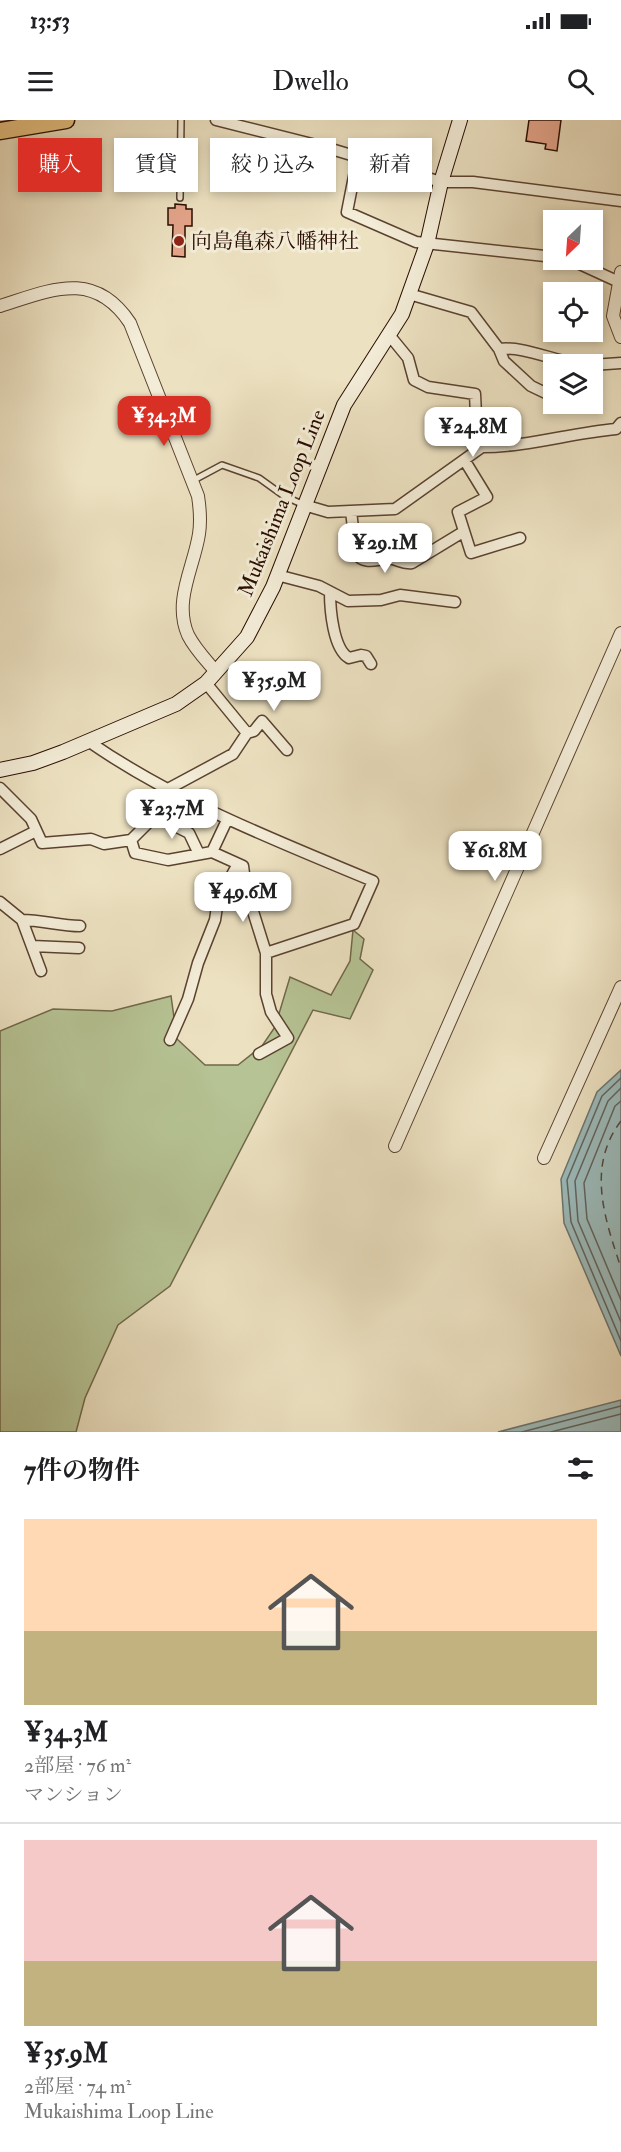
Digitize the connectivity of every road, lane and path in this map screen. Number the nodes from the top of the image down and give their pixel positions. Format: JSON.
{"nodes":[{"id":1,"x":60,"y":120,"type":"edge"},
{"id":2,"x":181,"y":120,"type":"edge"},
{"id":3,"x":216,"y":120,"type":"edge"},
{"id":4,"x":460,"y":120,"type":"edge"},
{"id":5,"x":0,"y":131,"type":"edge"},
{"id":6,"x":348,"y":153,"type":"edge"},
{"id":7,"x":432,"y":179,"type":"edge"},
{"id":8,"x":441,"y":182,"type":"junction"},
{"id":9,"x":351,"y":192,"type":"edge"},
{"id":10,"x":180,"y":198,"type":"dead end"},
{"id":11,"x":621,"y":201,"type":"edge"},
{"id":12,"x":427,"y":244,"type":"junction"},
{"id":13,"x":543,"y":256,"type":"edge"},
{"id":14,"x":600,"y":270,"type":"edge"},
{"id":15,"x":620,"y":277,"type":"edge"},
{"id":16,"x":409,"y":294,"type":"junction"},
{"id":17,"x":0,"y":306,"type":"edge"},
{"id":18,"x":617,"y":317,"type":"edge"},
{"id":19,"x":390,"y":336,"type":"junction"},
{"id":20,"x":621,"y":337,"type":"edge"},
{"id":21,"x":499,"y":348,"type":"junction"},
{"id":22,"x":543,"y":357,"type":"edge"},
{"id":23,"x":621,"y":363,"type":"edge"},
{"id":24,"x":603,"y":364,"type":"edge"},
{"id":25,"x":543,"y":392,"type":"edge"},
{"id":26,"x":621,"y":423,"type":"edge"},
{"id":27,"x":482,"y":447,"type":"junction"},
{"id":28,"x":465,"y":461,"type":"junction"},
{"id":29,"x":193,"y":480,"type":"junction"},
{"id":30,"x":304,"y":505,"type":"junction"},
{"id":31,"x":351,"y":511,"type":"junction"},
{"id":32,"x":464,"y":532,"type":"junction"},
{"id":33,"x":520,"y":538,"type":"dead end"},
{"id":34,"x":277,"y":575,"type":"junction"},
{"id":35,"x":330,"y":592,"type":"junction"},
{"id":36,"x":455,"y":602,"type":"dead end"},
{"id":37,"x":621,"y":633,"type":"edge"},
{"id":38,"x":371,"y":664,"type":"dead end"},
{"id":39,"x":216,"y":672,"type":"junction"},
{"id":40,"x":206,"y":683,"type":"junction"},
{"id":41,"x":247,"y":734,"type":"junction"},
{"id":42,"x":88,"y":741,"type":"junction"},
{"id":43,"x":287,"y":750,"type":"dead end"},
{"id":44,"x":0,"y":770,"type":"edge"},
{"id":45,"x":0,"y":788,"type":"edge"},
{"id":46,"x":168,"y":789,"type":"junction"},
{"id":47,"x":154,"y":816,"type":"junction"},
{"id":48,"x":227,"y":820,"type":"junction"},
{"id":49,"x":36,"y":831,"type":"junction"},
{"id":50,"x":131,"y":840,"type":"junction"},
{"id":51,"x":0,"y":849,"type":"edge"},
{"id":52,"x":212,"y":852,"type":"junction"},
{"id":53,"x":199,"y":854,"type":"junction"},
{"id":54,"x":238,"y":864,"type":"junction"},
{"id":55,"x":0,"y":902,"type":"edge"},
{"id":56,"x":22,"y":920,"type":"junction"},
{"id":57,"x":80,"y":926,"type":"dead end"},
{"id":58,"x":32,"y":946,"type":"junction"},
{"id":59,"x":79,"y":948,"type":"dead end"},
{"id":60,"x":266,"y":953,"type":"junction"},
{"id":61,"x":41,"y":971,"type":"dead end"},
{"id":62,"x":621,"y":987,"type":"edge"},
{"id":63,"x":171,"y":1040,"type":"dead end"},
{"id":64,"x":259,"y":1054,"type":"dead end"},
{"id":65,"x":395,"y":1146,"type":"dead end"},
{"id":66,"x":544,"y":1158,"type":"dead end"}],
"edges":[{"from":1,"to":5,"type":"highway"},
{"from":2,"to":10,"type":"lane"},
{"from":3,"to":6,"type":"street"},
{"from":4,"to":8,"type":"main road","name":"Mukaishima Loop Line"},
{"from":7,"to":8,"type":"street"},
{"from":8,"to":11,"type":"street"},
{"from":8,"to":12,"type":"main road","name":"Mukaishima Loop Line"},
{"from":9,"to":12,"type":"street"},
{"from":12,"to":13,"type":"street"},
{"from":12,"to":16,"type":"main road","name":"Mukaishima Loop Line"},
{"from":14,"to":15,"type":"street"},
{"from":15,"to":18,"type":"street"},
{"from":16,"to":19,"type":"main road","name":"Mukaishima Loop Line"},
{"from":16,"to":21,"type":"street"},
{"from":17,"to":29,"type":"street"},
{"from":18,"to":20,"type":"street"},
{"from":19,"to":27,"type":"street"},
{"from":19,"to":30,"type":"main road","name":"Mukaishima Loop Line"},
{"from":21,"to":22,"type":"street"},
{"from":21,"to":25,"type":"street"},
{"from":23,"to":24,"type":"street"},
{"from":26,"to":27,"type":"street"},
{"from":27,"to":28,"type":"street"},
{"from":28,"to":31,"type":"street"},
{"from":28,"to":32,"type":"street"},
{"from":29,"to":30,"type":"lane"},
{"from":29,"to":39,"type":"street"},
{"from":30,"to":31,"type":"street"},
{"from":30,"to":34,"type":"main road","name":"Mukaishima Loop Line"},
{"from":31,"to":32,"type":"street"},
{"from":32,"to":33,"type":"street"},
{"from":34,"to":35,"type":"street"},
{"from":34,"to":39,"type":"main road","name":"Mukaishima Loop Line"},
{"from":35,"to":36,"type":"street"},
{"from":35,"to":38,"type":"street"},
{"from":37,"to":65,"type":"street"},
{"from":39,"to":40,"type":"main road","name":"Mukaishima Loop Line"},
{"from":40,"to":41,"type":"street"},
{"from":40,"to":42,"type":"main road","name":"Mukaishima Loop Line"},
{"from":41,"to":43,"type":"street"},
{"from":41,"to":46,"type":"street"},
{"from":42,"to":44,"type":"main road","name":"Mukaishima Loop Line"},
{"from":42,"to":46,"type":"street"},
{"from":45,"to":49,"type":"street"},
{"from":46,"to":47,"type":"street"},
{"from":46,"to":48,"type":"street"},
{"from":47,"to":50,"type":"street"},
{"from":47,"to":53,"type":"street"},
{"from":48,"to":52,"type":"street"},
{"from":48,"to":60,"type":"street"},
{"from":49,"to":50,"type":"street"},
{"from":49,"to":51,"type":"street"},
{"from":50,"to":53,"type":"street"},
{"from":52,"to":53,"type":"street"},
{"from":52,"to":54,"type":"street"},
{"from":54,"to":60,"type":"street"},
{"from":54,"to":63,"type":"street"},
{"from":55,"to":56,"type":"street"},
{"from":56,"to":57,"type":"street"},
{"from":56,"to":58,"type":"street"},
{"from":58,"to":59,"type":"street"},
{"from":58,"to":61,"type":"street"},
{"from":60,"to":64,"type":"street"},
{"from":62,"to":66,"type":"street"}]}
